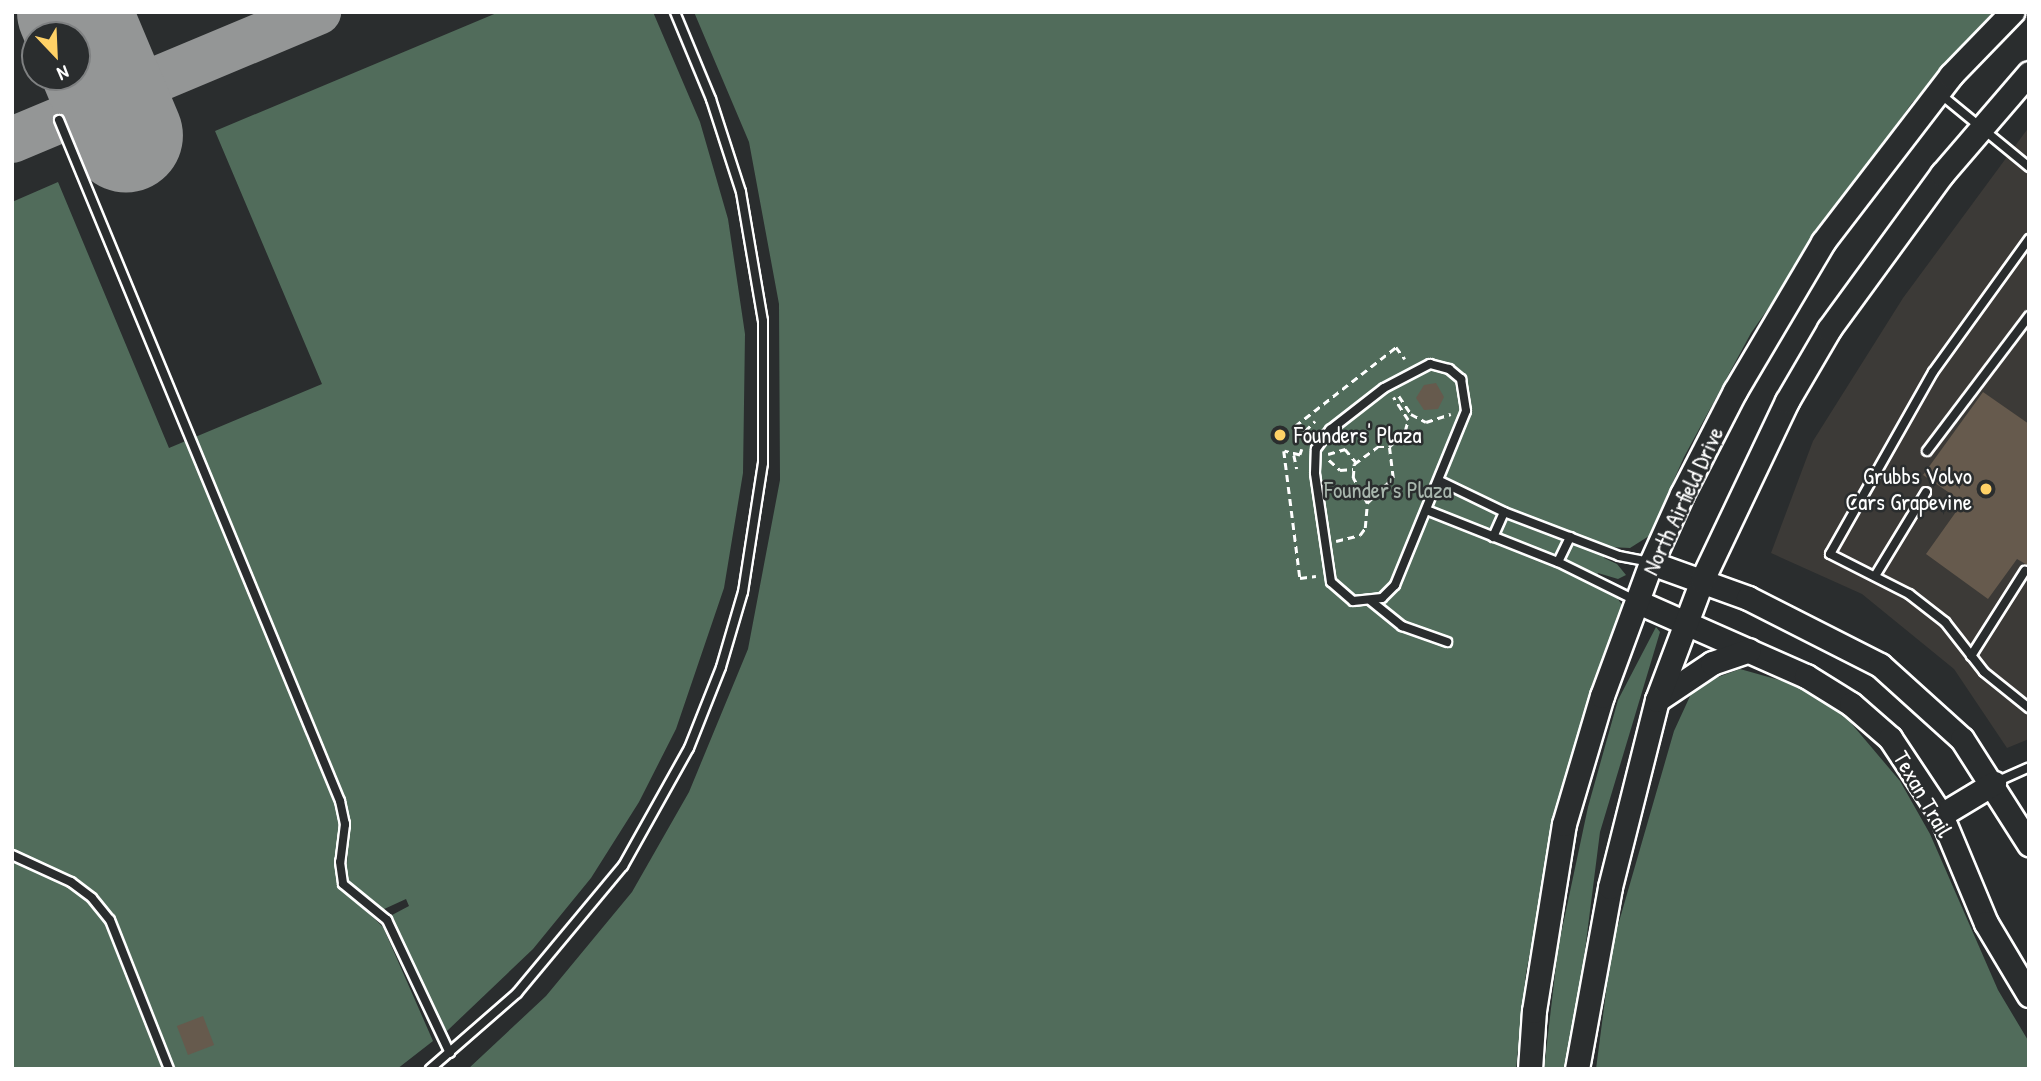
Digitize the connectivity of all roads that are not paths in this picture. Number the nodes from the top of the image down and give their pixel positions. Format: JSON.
{"nodes":[{"id":1,"x":675,"y":12,"type":"edge"},
{"id":2,"x":2012,"y":12,"type":"edge"},
{"id":3,"x":2029,"y":73,"type":"edge"},
{"id":4,"x":1938,"y":92,"type":"junction"},
{"id":5,"x":59,"y":120,"type":"dead end"},
{"id":6,"x":1981,"y":128,"type":"junction"},
{"id":7,"x":2029,"y":167,"type":"edge"},
{"id":8,"x":2029,"y":239,"type":"edge"},
{"id":9,"x":2029,"y":316,"type":"edge"},
{"id":10,"x":1927,"y":451,"type":"dead end"},
{"id":11,"x":1440,"y":481,"type":"junction"},
{"id":12,"x":1926,"y":492,"type":"dead end"},
{"id":13,"x":1429,"y":511,"type":"junction"},
{"id":14,"x":1504,"y":512,"type":"junction"},
{"id":15,"x":1493,"y":537,"type":"junction"},
{"id":16,"x":1570,"y":537,"type":"junction"},
{"id":17,"x":1558,"y":562,"type":"junction"},
{"id":18,"x":1651,"y":563,"type":"junction"},
{"id":19,"x":2025,"y":571,"type":"dead end"},
{"id":20,"x":1875,"y":576,"type":"junction"},
{"id":21,"x":1702,"y":580,"type":"junction"},
{"id":22,"x":1371,"y":601,"type":"junction"},
{"id":23,"x":1638,"y":602,"type":"junction"},
{"id":24,"x":1686,"y":626,"type":"junction"},
{"id":25,"x":1447,"y":642,"type":"dead end"},
{"id":26,"x":1749,"y":650,"type":"junction"},
{"id":27,"x":1971,"y":656,"type":"junction"},
{"id":28,"x":1657,"y":700,"type":"junction"},
{"id":29,"x":2029,"y":708,"type":"edge"},
{"id":30,"x":2029,"y":767,"type":"edge"},
{"id":31,"x":1994,"y":783,"type":"junction"},
{"id":32,"x":1941,"y":816,"type":"junction"},
{"id":33,"x":2029,"y":844,"type":"edge"},
{"id":34,"x":12,"y":855,"type":"edge"},
{"id":35,"x":2029,"y":995,"type":"edge"},
{"id":36,"x":450,"y":1053,"type":"junction"},
{"id":37,"x":443,"y":1065,"type":"edge"},
{"id":38,"x":169,"y":1069,"type":"edge"},
{"id":39,"x":430,"y":1069,"type":"edge"},
{"id":40,"x":1530,"y":1069,"type":"edge"},
{"id":41,"x":1577,"y":1069,"type":"edge"}],
"edges":[{"from":1,"to":36,"type":"lane"},
{"from":2,"to":4,"type":"main road","name":"North Airfield Drive"},
{"from":3,"to":6,"type":"main road"},
{"from":4,"to":6,"type":"lane"},
{"from":4,"to":18,"type":"main road","name":"North Airfield Drive"},
{"from":5,"to":36,"type":"lane"},
{"from":6,"to":7,"type":"lane"},
{"from":6,"to":21,"type":"main road"},
{"from":8,"to":20,"type":"lane"},
{"from":9,"to":10,"type":"lane"},
{"from":11,"to":13,"type":"lane"},
{"from":11,"to":14,"type":"lane"},
{"from":11,"to":22,"type":"lane"},
{"from":12,"to":20,"type":"lane"},
{"from":13,"to":15,"type":"lane"},
{"from":13,"to":22,"type":"lane"},
{"from":14,"to":15,"type":"lane"},
{"from":14,"to":16,"type":"lane"},
{"from":15,"to":17,"type":"lane"},
{"from":16,"to":17,"type":"lane"},
{"from":16,"to":18,"type":"lane"},
{"from":17,"to":23,"type":"lane"},
{"from":18,"to":21,"type":"main road"},
{"from":18,"to":23,"type":"main road","name":"North Airfield Drive"},
{"from":19,"to":27,"type":"lane"},
{"from":20,"to":27,"type":"lane"},
{"from":21,"to":24,"type":"main road"},
{"from":21,"to":31,"type":"main road"},
{"from":22,"to":25,"type":"lane"},
{"from":23,"to":24,"type":"main road","name":"Texan Trail"},
{"from":23,"to":40,"type":"main road","name":"North Airfield Drive"},
{"from":24,"to":26,"type":"main road","name":"Texan Trail"},
{"from":24,"to":28,"type":"main road"},
{"from":26,"to":28,"type":"main road"},
{"from":26,"to":32,"type":"main road","name":"Texan Trail"},
{"from":27,"to":29,"type":"lane"},
{"from":28,"to":41,"type":"main road"},
{"from":30,"to":31,"type":"lane"},
{"from":31,"to":32,"type":"main road"},
{"from":31,"to":33,"type":"main road"},
{"from":32,"to":35,"type":"main road","name":"Texan Trail"},
{"from":34,"to":38,"type":"lane"},
{"from":36,"to":37,"type":"lane"},
{"from":37,"to":39,"type":"lane"}]}
